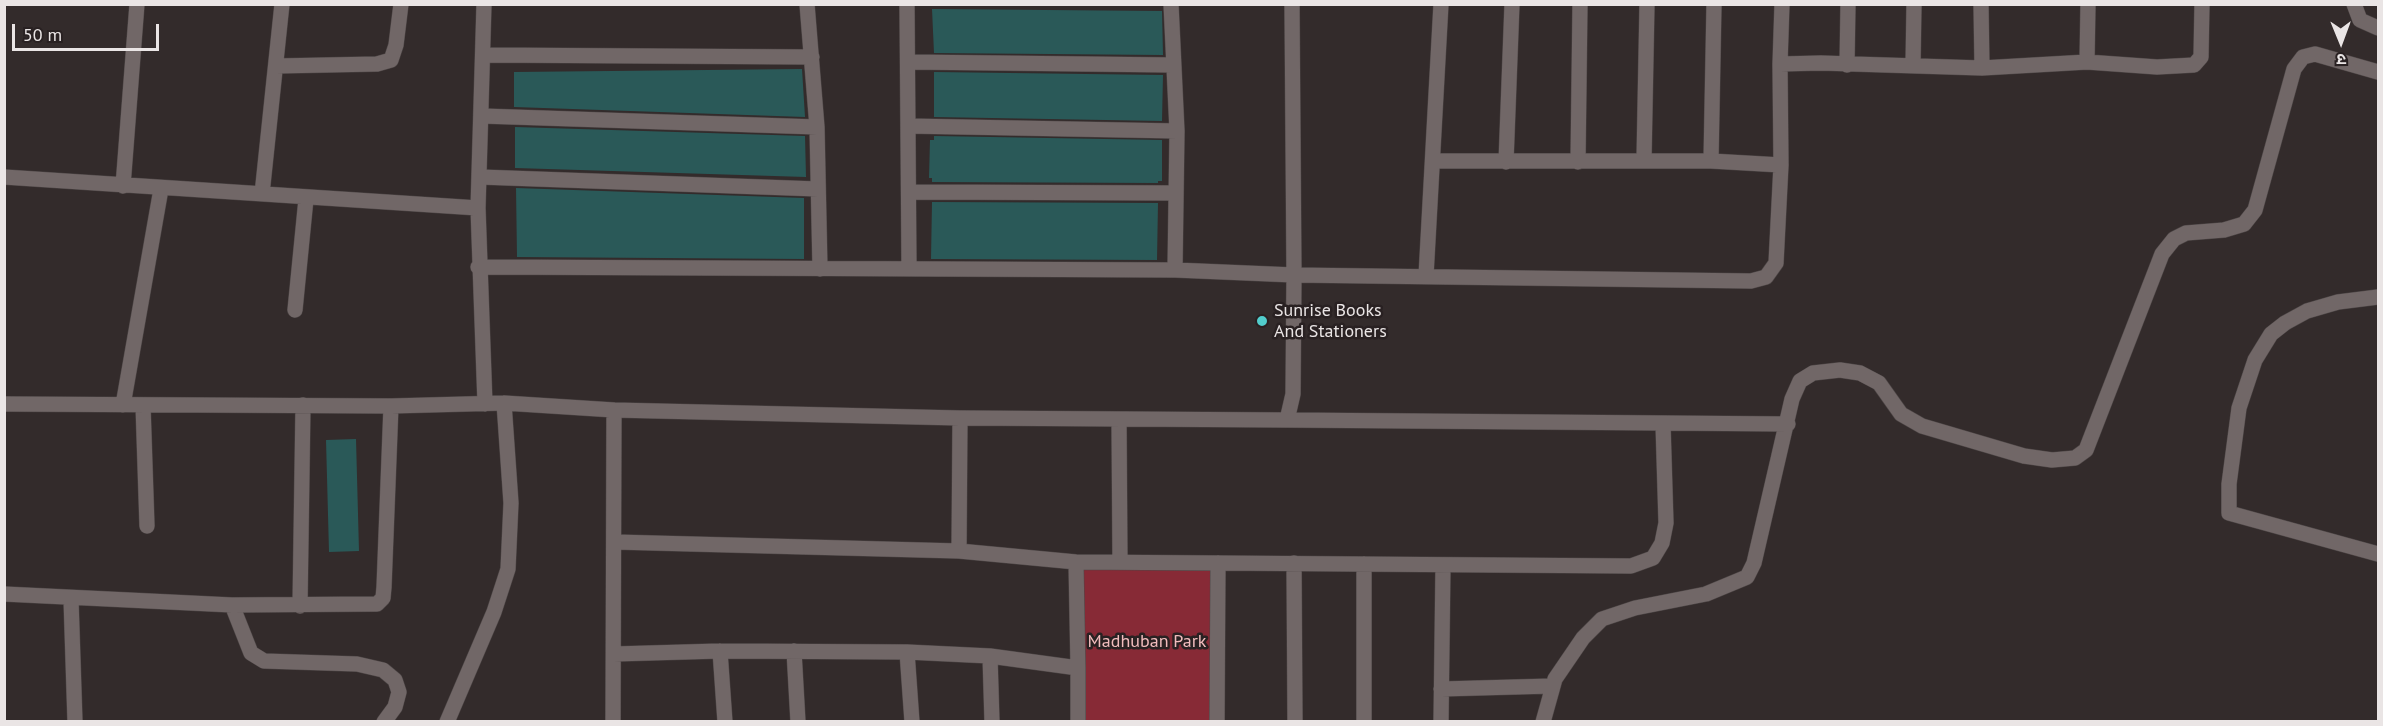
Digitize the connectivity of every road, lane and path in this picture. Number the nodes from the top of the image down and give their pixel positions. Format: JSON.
{"nodes":[{"id":1,"x":138,"y":4,"type":"edge"},
{"id":2,"x":282,"y":4,"type":"edge"},
{"id":3,"x":401,"y":4,"type":"edge"},
{"id":4,"x":484,"y":4,"type":"edge"},
{"id":5,"x":807,"y":4,"type":"edge"},
{"id":6,"x":907,"y":4,"type":"edge"},
{"id":7,"x":1171,"y":4,"type":"edge"},
{"id":8,"x":1292,"y":4,"type":"edge"},
{"id":9,"x":1441,"y":4,"type":"edge"},
{"id":10,"x":1512,"y":4,"type":"edge"},
{"id":11,"x":1580,"y":4,"type":"edge"},
{"id":12,"x":1647,"y":4,"type":"edge"},
{"id":13,"x":1714,"y":4,"type":"edge"},
{"id":14,"x":1782,"y":4,"type":"edge"},
{"id":15,"x":1848,"y":4,"type":"edge"},
{"id":16,"x":1914,"y":4,"type":"edge"},
{"id":17,"x":1981,"y":4,"type":"edge"},
{"id":18,"x":2088,"y":4,"type":"edge"},
{"id":19,"x":2202,"y":4,"type":"edge"},
{"id":20,"x":2354,"y":4,"type":"edge"},
{"id":21,"x":2379,"y":28,"type":"edge"},
{"id":22,"x":484,"y":55,"type":"junction"},
{"id":23,"x":812,"y":57,"type":"junction"},
{"id":24,"x":908,"y":62,"type":"junction"},
{"id":25,"x":2087,"y":62,"type":"junction"},
{"id":26,"x":1780,"y":64,"type":"junction"},
{"id":27,"x":1173,"y":65,"type":"junction"},
{"id":28,"x":1847,"y":65,"type":"junction"},
{"id":29,"x":1913,"y":65,"type":"junction"},
{"id":30,"x":276,"y":66,"type":"junction"},
{"id":31,"x":1982,"y":68,"type":"junction"},
{"id":32,"x":2379,"y":72,"type":"edge"},
{"id":33,"x":482,"y":116,"type":"junction"},
{"id":34,"x":908,"y":126,"type":"junction"},
{"id":35,"x":817,"y":127,"type":"junction"},
{"id":36,"x":1177,"y":131,"type":"junction"},
{"id":37,"x":1644,"y":160,"type":"junction"},
{"id":38,"x":1433,"y":161,"type":"junction"},
{"id":39,"x":1711,"y":161,"type":"junction"},
{"id":40,"x":1506,"y":162,"type":"junction"},
{"id":41,"x":1578,"y":162,"type":"junction"},
{"id":42,"x":1781,"y":165,"type":"junction"},
{"id":43,"x":4,"y":177,"type":"edge"},
{"id":44,"x":480,"y":177,"type":"junction"},
{"id":45,"x":123,"y":186,"type":"junction"},
{"id":46,"x":160,"y":189,"type":"junction"},
{"id":47,"x":818,"y":189,"type":"junction"},
{"id":48,"x":910,"y":192,"type":"junction"},
{"id":49,"x":1176,"y":193,"type":"junction"},
{"id":50,"x":262,"y":194,"type":"junction"},
{"id":51,"x":306,"y":199,"type":"junction"},
{"id":52,"x":478,"y":208,"type":"junction"},
{"id":53,"x":478,"y":267,"type":"junction"},
{"id":54,"x":909,"y":267,"type":"junction"},
{"id":55,"x":820,"y":269,"type":"junction"},
{"id":56,"x":1175,"y":270,"type":"junction"},
{"id":57,"x":1294,"y":275,"type":"junction"},
{"id":58,"x":1426,"y":276,"type":"junction"},
{"id":59,"x":2379,"y":297,"type":"edge"},
{"id":60,"x":295,"y":310,"type":"dead end"},
{"id":61,"x":504,"y":403,"type":"junction"},
{"id":62,"x":4,"y":404,"type":"edge"},
{"id":63,"x":485,"y":404,"type":"junction"},
{"id":64,"x":123,"y":405,"type":"junction"},
{"id":65,"x":143,"y":405,"type":"junction"},
{"id":66,"x":303,"y":405,"type":"junction"},
{"id":67,"x":391,"y":406,"type":"junction"},
{"id":68,"x":614,"y":410,"type":"junction"},
{"id":69,"x":960,"y":418,"type":"junction"},
{"id":70,"x":1119,"y":420,"type":"junction"},
{"id":71,"x":1287,"y":420,"type":"junction"},
{"id":72,"x":1663,"y":424,"type":"junction"},
{"id":73,"x":1788,"y":424,"type":"junction"},
{"id":74,"x":147,"y":526,"type":"dead end"},
{"id":75,"x":615,"y":542,"type":"junction"},
{"id":76,"x":959,"y":551,"type":"junction"},
{"id":77,"x":2379,"y":554,"type":"edge"},
{"id":78,"x":1076,"y":562,"type":"junction"},
{"id":79,"x":1120,"y":562,"type":"junction"},
{"id":80,"x":1218,"y":563,"type":"junction"},
{"id":81,"x":1294,"y":563,"type":"junction"},
{"id":82,"x":1365,"y":564,"type":"junction"},
{"id":83,"x":1443,"y":565,"type":"junction"},
{"id":84,"x":4,"y":594,"type":"edge"},
{"id":85,"x":71,"y":599,"type":"junction"},
{"id":86,"x":232,"y":605,"type":"junction"},
{"id":87,"x":300,"y":606,"type":"junction"},
{"id":88,"x":720,"y":651,"type":"junction"},
{"id":89,"x":794,"y":651,"type":"junction"},
{"id":90,"x":907,"y":652,"type":"junction"},
{"id":91,"x":614,"y":654,"type":"junction"},
{"id":92,"x":990,"y":656,"type":"junction"},
{"id":93,"x":1078,"y":668,"type":"junction"},
{"id":94,"x":1552,"y":686,"type":"junction"},
{"id":95,"x":1441,"y":689,"type":"junction"},
{"id":96,"x":75,"y":722,"type":"edge"},
{"id":97,"x":384,"y":722,"type":"edge"},
{"id":98,"x":447,"y":722,"type":"edge"},
{"id":99,"x":613,"y":722,"type":"edge"},
{"id":100,"x":725,"y":722,"type":"edge"},
{"id":101,"x":798,"y":722,"type":"edge"},
{"id":102,"x":912,"y":722,"type":"edge"},
{"id":103,"x":992,"y":722,"type":"edge"},
{"id":104,"x":1078,"y":722,"type":"edge"},
{"id":105,"x":1217,"y":722,"type":"edge"},
{"id":106,"x":1295,"y":722,"type":"edge"},
{"id":107,"x":1364,"y":722,"type":"edge"},
{"id":108,"x":1441,"y":722,"type":"edge"},
{"id":109,"x":1543,"y":722,"type":"edge"}],
"edges":[{"from":1,"to":45,"type":"street"},
{"from":2,"to":30,"type":"street"},
{"from":3,"to":30,"type":"street"},
{"from":4,"to":22,"type":"street"},
{"from":5,"to":23,"type":"street"},
{"from":6,"to":24,"type":"street"},
{"from":7,"to":27,"type":"street"},
{"from":8,"to":57,"type":"street"},
{"from":9,"to":38,"type":"street"},
{"from":10,"to":40,"type":"street"},
{"from":11,"to":41,"type":"street"},
{"from":12,"to":37,"type":"street"},
{"from":13,"to":39,"type":"street"},
{"from":14,"to":26,"type":"street"},
{"from":15,"to":28,"type":"street"},
{"from":16,"to":29,"type":"street"},
{"from":17,"to":31,"type":"street"},
{"from":18,"to":25,"type":"street"},
{"from":19,"to":25,"type":"street"},
{"from":20,"to":21,"type":"street"},
{"from":22,"to":23,"type":"street"},
{"from":22,"to":33,"type":"street"},
{"from":23,"to":35,"type":"street"},
{"from":24,"to":27,"type":"street"},
{"from":24,"to":34,"type":"street"},
{"from":25,"to":31,"type":"street"},
{"from":26,"to":28,"type":"street"},
{"from":26,"to":42,"type":"street"},
{"from":27,"to":36,"type":"street"},
{"from":28,"to":29,"type":"street"},
{"from":29,"to":31,"type":"street"},
{"from":30,"to":50,"type":"street"},
{"from":32,"to":73,"type":"street"},
{"from":33,"to":35,"type":"street"},
{"from":33,"to":44,"type":"street"},
{"from":34,"to":36,"type":"street"},
{"from":34,"to":48,"type":"street"},
{"from":35,"to":47,"type":"street"},
{"from":36,"to":49,"type":"street"},
{"from":37,"to":39,"type":"street"},
{"from":37,"to":41,"type":"street"},
{"from":38,"to":40,"type":"street"},
{"from":38,"to":58,"type":"street"},
{"from":39,"to":42,"type":"street"},
{"from":40,"to":41,"type":"street"},
{"from":42,"to":58,"type":"street"},
{"from":43,"to":45,"type":"street"},
{"from":44,"to":47,"type":"street"},
{"from":44,"to":52,"type":"street"},
{"from":45,"to":46,"type":"street"},
{"from":46,"to":50,"type":"street"},
{"from":46,"to":64,"type":"street"},
{"from":47,"to":55,"type":"street"},
{"from":48,"to":49,"type":"street"},
{"from":48,"to":54,"type":"street"},
{"from":49,"to":56,"type":"street"},
{"from":50,"to":51,"type":"street"},
{"from":51,"to":52,"type":"street"},
{"from":51,"to":60,"type":"street"},
{"from":52,"to":53,"type":"street"},
{"from":53,"to":55,"type":"street"},
{"from":53,"to":63,"type":"street"},
{"from":54,"to":55,"type":"street"},
{"from":54,"to":56,"type":"street"},
{"from":56,"to":57,"type":"street"},
{"from":57,"to":58,"type":"street"},
{"from":57,"to":71,"type":"street"},
{"from":59,"to":77,"type":"street"},
{"from":61,"to":63,"type":"street"},
{"from":61,"to":68,"type":"street"},
{"from":61,"to":98,"type":"street"},
{"from":62,"to":64,"type":"street"},
{"from":63,"to":67,"type":"street"},
{"from":64,"to":65,"type":"street"},
{"from":65,"to":66,"type":"street"},
{"from":65,"to":74,"type":"street"},
{"from":66,"to":67,"type":"street"},
{"from":66,"to":87,"type":"street"},
{"from":67,"to":87,"type":"street"},
{"from":68,"to":69,"type":"street"},
{"from":68,"to":75,"type":"street"},
{"from":69,"to":70,"type":"street"},
{"from":69,"to":76,"type":"street"},
{"from":70,"to":71,"type":"street"},
{"from":70,"to":79,"type":"street"},
{"from":71,"to":72,"type":"street"},
{"from":72,"to":73,"type":"street"},
{"from":72,"to":83,"type":"street"},
{"from":73,"to":94,"type":"street"},
{"from":75,"to":76,"type":"street"},
{"from":75,"to":91,"type":"street"},
{"from":76,"to":78,"type":"street"},
{"from":78,"to":79,"type":"street"},
{"from":78,"to":93,"type":"street"},
{"from":79,"to":80,"type":"street"},
{"from":80,"to":81,"type":"street"},
{"from":80,"to":105,"type":"street"},
{"from":81,"to":82,"type":"street"},
{"from":81,"to":106,"type":"street"},
{"from":82,"to":83,"type":"street"},
{"from":82,"to":107,"type":"street"},
{"from":83,"to":95,"type":"street"},
{"from":84,"to":85,"type":"street"},
{"from":85,"to":86,"type":"street"},
{"from":85,"to":96,"type":"street"},
{"from":86,"to":87,"type":"street"},
{"from":86,"to":97,"type":"street"},
{"from":88,"to":89,"type":"street"},
{"from":88,"to":91,"type":"street"},
{"from":88,"to":100,"type":"street"},
{"from":89,"to":90,"type":"street"},
{"from":89,"to":101,"type":"street"},
{"from":90,"to":92,"type":"street"},
{"from":90,"to":102,"type":"street"},
{"from":91,"to":99,"type":"street"},
{"from":92,"to":93,"type":"street"},
{"from":92,"to":103,"type":"street"},
{"from":93,"to":104,"type":"street"},
{"from":94,"to":95,"type":"street"},
{"from":94,"to":109,"type":"street"},
{"from":95,"to":108,"type":"street"}]}
